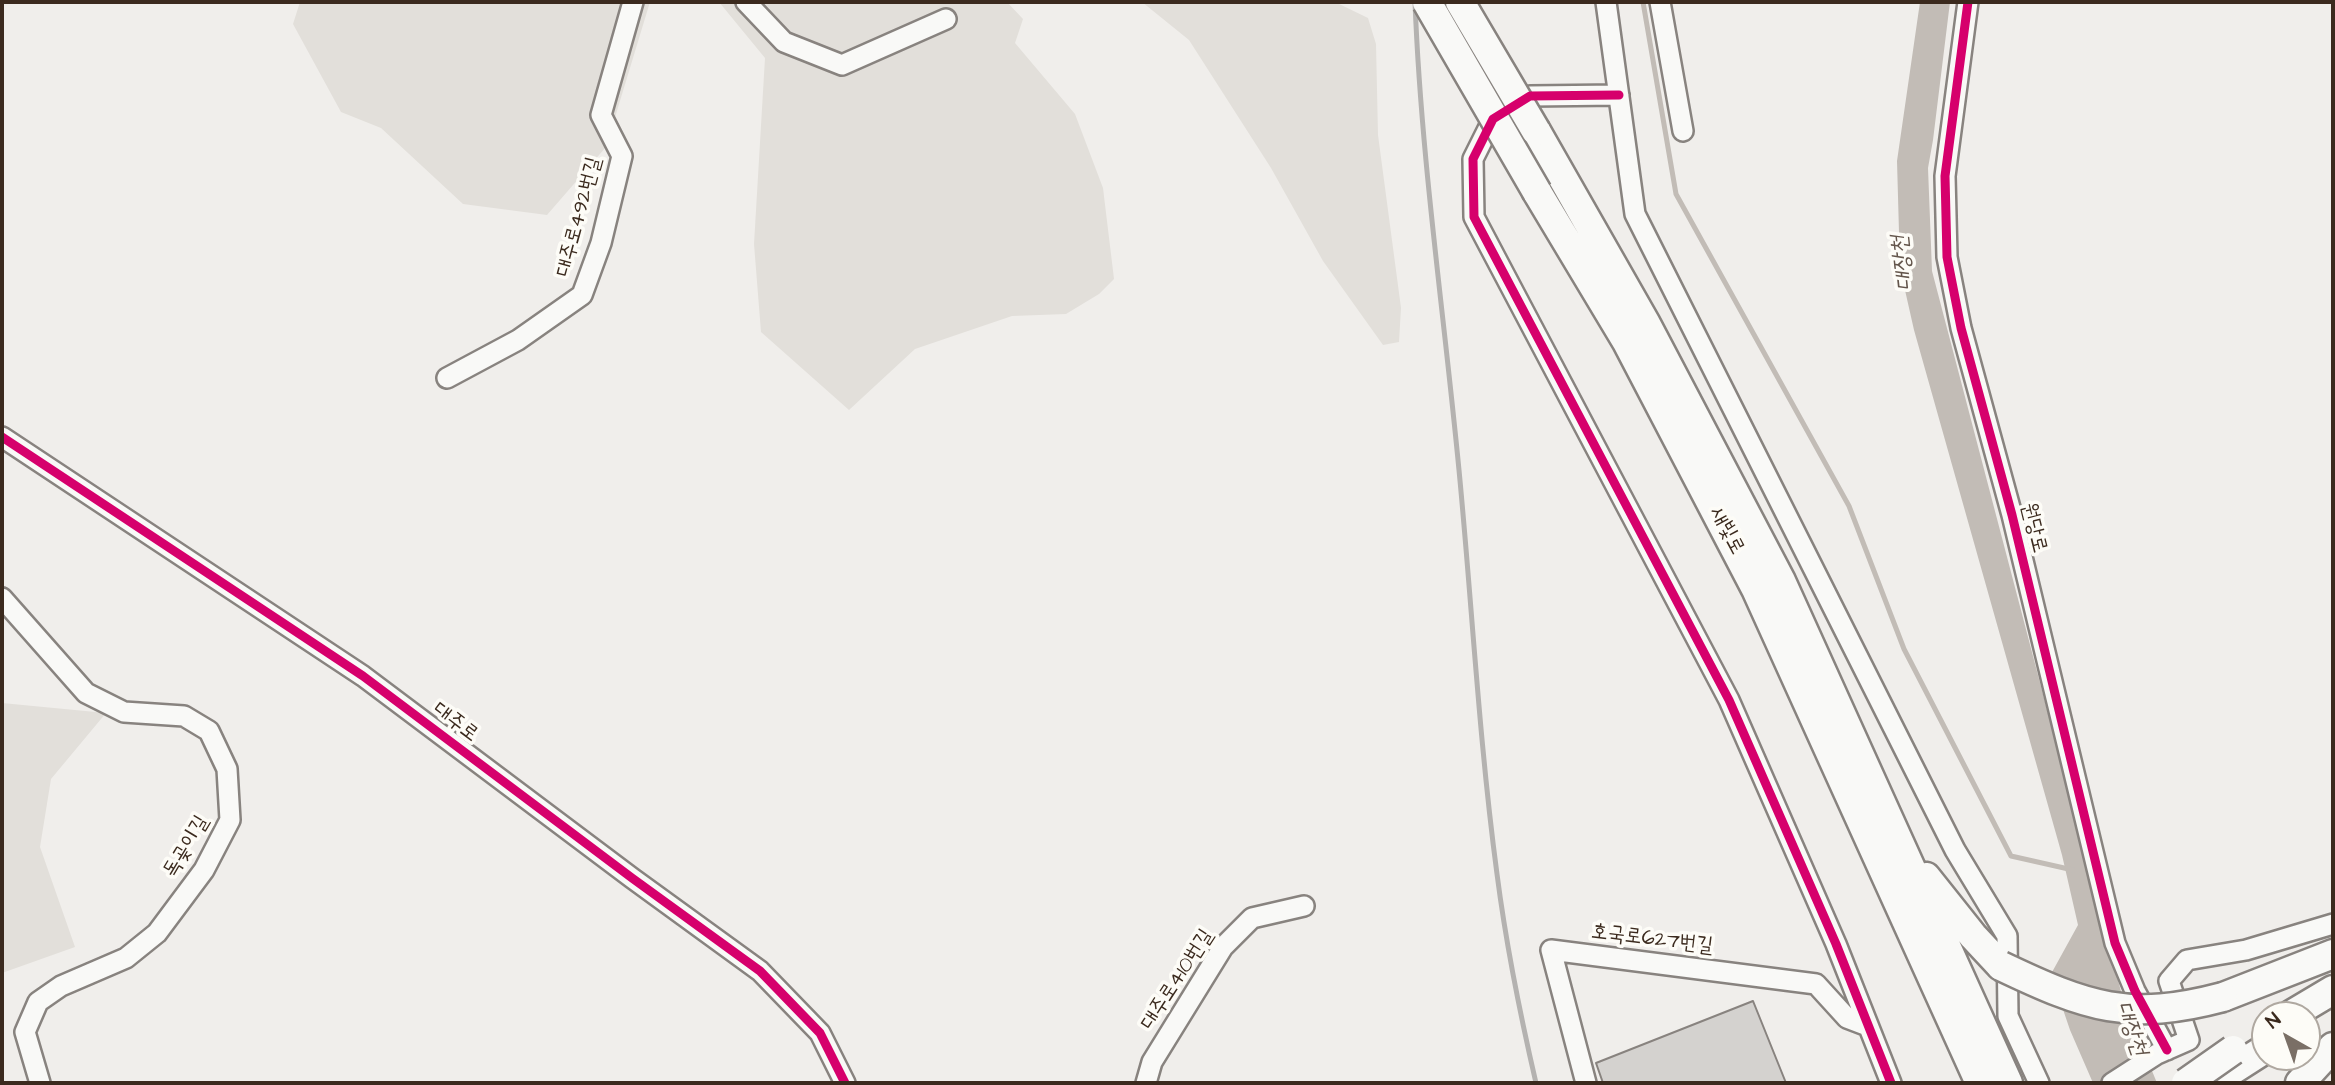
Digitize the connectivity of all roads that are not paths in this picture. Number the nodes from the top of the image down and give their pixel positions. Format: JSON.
{"nodes":[{"id":1,"x":633,"y":2,"type":"edge"},
{"id":2,"x":746,"y":2,"type":"edge"},
{"id":3,"x":1427,"y":2,"type":"edge"},
{"id":4,"x":1460,"y":2,"type":"edge"},
{"id":5,"x":1606,"y":2,"type":"edge"},
{"id":6,"x":1660,"y":2,"type":"edge"},
{"id":7,"x":1968,"y":2,"type":"edge"},
{"id":8,"x":946,"y":19,"type":"dead end"},
{"id":9,"x":1619,"y":95,"type":"junction"},
{"id":10,"x":1683,"y":131,"type":"dead end"},
{"id":11,"x":447,"y":378,"type":"dead end"},
{"id":12,"x":2,"y":437,"type":"edge"},
{"id":13,"x":2,"y":598,"type":"edge"},
{"id":14,"x":1899,"y":843,"type":"junction"},
{"id":15,"x":1304,"y":906,"type":"dead end"},
{"id":16,"x":2333,"y":923,"type":"edge"},
{"id":17,"x":2333,"y":954,"type":"edge"},
{"id":18,"x":2333,"y":990,"type":"edge"},
{"id":19,"x":2315,"y":1001,"type":"edge"},
{"id":20,"x":1868,"y":1026,"type":"junction"},
{"id":21,"x":2189,"y":1040,"type":"junction"},
{"id":22,"x":2333,"y":1047,"type":"edge"},
{"id":23,"x":2162,"y":1052,"type":"junction"},
{"id":24,"x":2247,"y":1054,"type":"edge"},
{"id":25,"x":40,"y":1083,"type":"edge"},
{"id":26,"x":845,"y":1083,"type":"edge"},
{"id":27,"x":1146,"y":1083,"type":"edge"},
{"id":28,"x":1586,"y":1083,"type":"edge"},
{"id":29,"x":1891,"y":1083,"type":"edge"},
{"id":30,"x":1980,"y":1083,"type":"edge"},
{"id":31,"x":2008,"y":1083,"type":"edge"},
{"id":32,"x":2039,"y":1083,"type":"edge"},
{"id":33,"x":2112,"y":1083,"type":"edge"},
{"id":34,"x":2186,"y":1083,"type":"edge"},
{"id":35,"x":2211,"y":1083,"type":"edge"},
{"id":36,"x":2300,"y":1083,"type":"edge"}],
"edges":[{"from":1,"to":11,"type":"street","name":"대주로492번길"},
{"from":2,"to":8,"type":"street"},
{"from":3,"to":30,"type":"highway","name":"새빛로","bridge":true},
{"from":4,"to":14,"type":"highway","name":"새빛로","bridge":true},
{"from":5,"to":9,"type":"street"},
{"from":6,"to":10,"type":"street"},
{"from":7,"to":23,"type":"street","name":"원당로"},
{"from":9,"to":20,"type":"street"},
{"from":9,"to":32,"type":"street"},
{"from":12,"to":26,"type":"street","name":"대주로"},
{"from":13,"to":25,"type":"street","name":"독곶이길"},
{"from":14,"to":17,"type":"highway","bridge":true},
{"from":14,"to":31,"type":"highway","name":"새빛로"},
{"from":15,"to":27,"type":"street","name":"대주로410번길"},
{"from":16,"to":21,"type":"street"},
{"from":18,"to":19,"type":"highway"},
{"from":20,"to":28,"type":"street","name":"호국로627번길"},
{"from":20,"to":29,"type":"street"},
{"from":21,"to":23,"type":"street"},
{"from":21,"to":35,"type":"street"},
{"from":22,"to":36,"type":"highway"},
{"from":23,"to":33,"type":"street"},
{"from":24,"to":34,"type":"highway","bridge":true},
{"from":24,"to":35,"type":"highway"}]}
